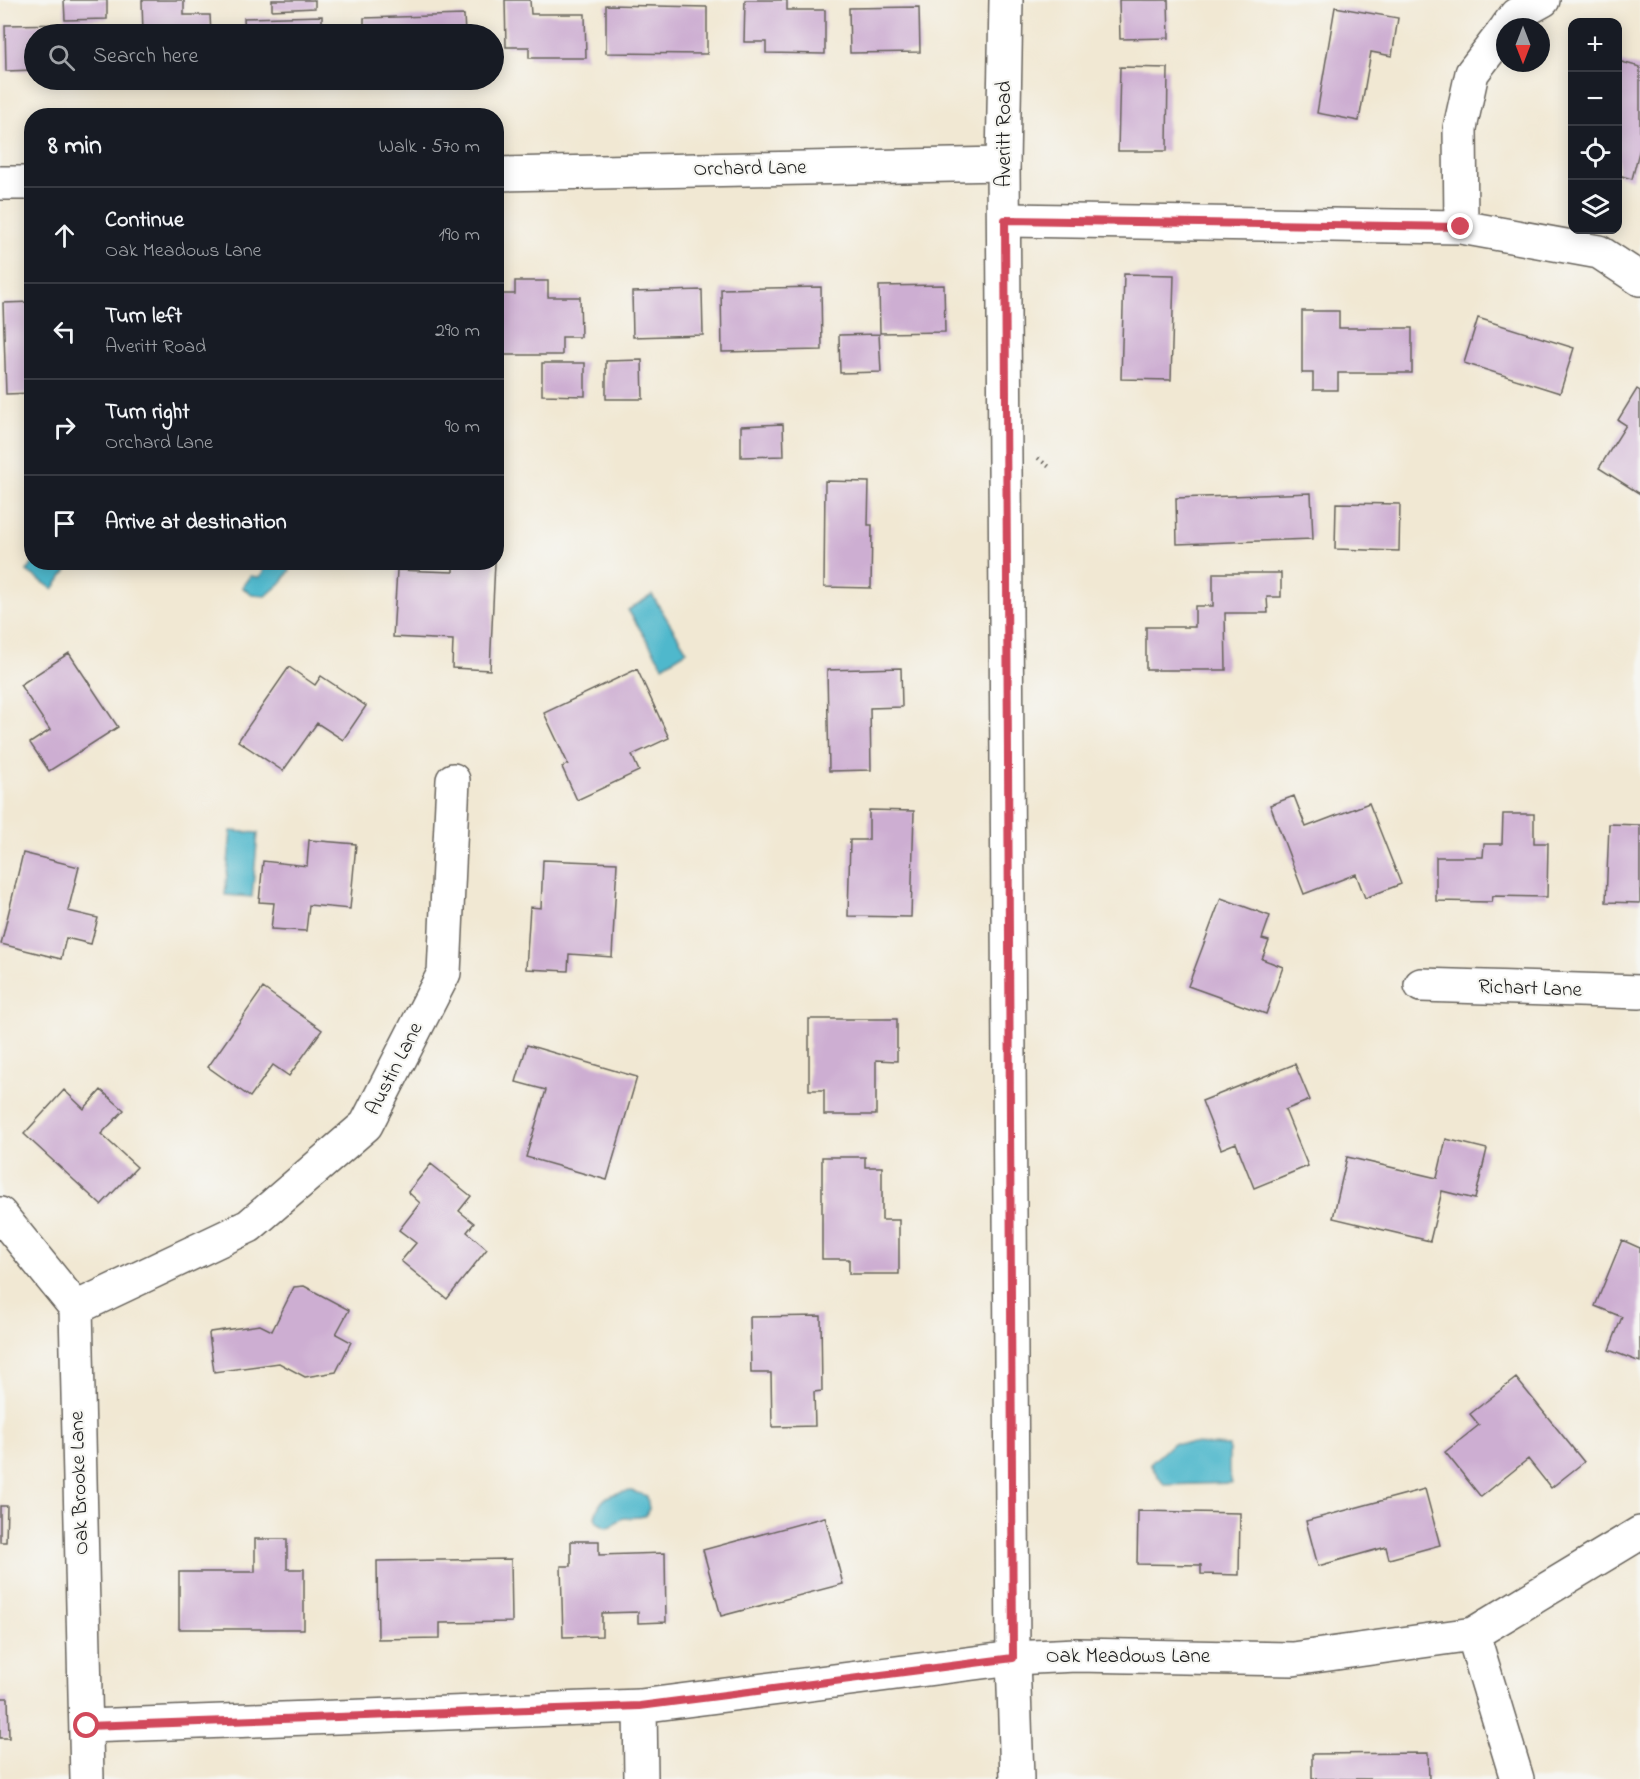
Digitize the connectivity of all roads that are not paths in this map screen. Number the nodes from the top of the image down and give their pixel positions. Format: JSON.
{"nodes":[{"id":1,"x":1006,"y":0,"type":"edge"},
{"id":2,"x":1543,"y":0,"type":"edge"},
{"id":3,"x":1514,"y":18,"type":"edge"},
{"id":4,"x":1496,"y":42,"type":"edge"},
{"id":5,"x":1004,"y":164,"type":"junction"},
{"id":6,"x":504,"y":174,"type":"edge"},
{"id":7,"x":0,"y":183,"type":"edge"},
{"id":8,"x":24,"y":183,"type":"edge"},
{"id":9,"x":1005,"y":220,"type":"junction"},
{"id":10,"x":1461,"y":227,"type":"junction"},
{"id":11,"x":1640,"y":279,"type":"edge"},
{"id":12,"x":453,"y":780,"type":"dead end"},
{"id":13,"x":1421,"y":985,"type":"dead end"},
{"id":14,"x":1640,"y":992,"type":"edge"},
{"id":15,"x":0,"y":1214,"type":"edge"},
{"id":16,"x":76,"y":1308,"type":"junction"},
{"id":17,"x":1640,"y":1533,"type":"edge"},
{"id":18,"x":1473,"y":1634,"type":"junction"},
{"id":19,"x":1013,"y":1658,"type":"junction"},
{"id":20,"x":640,"y":1706,"type":"junction"},
{"id":21,"x":87,"y":1726,"type":"junction"},
{"id":22,"x":87,"y":1779,"type":"edge"},
{"id":23,"x":641,"y":1779,"type":"edge"},
{"id":24,"x":1017,"y":1779,"type":"edge"},
{"id":25,"x":1517,"y":1779,"type":"edge"}],
"edges":[{"from":1,"to":5,"type":"street","name":"Averitt Road"},
{"from":2,"to":3,"type":"street"},
{"from":4,"to":10,"type":"street"},
{"from":5,"to":6,"type":"street","name":"Orchard Lane"},
{"from":5,"to":9,"type":"street","name":"Averitt Road"},
{"from":7,"to":8,"type":"street"},
{"from":9,"to":10,"type":"street"},
{"from":9,"to":19,"type":"street","name":"Averitt Road"},
{"from":10,"to":11,"type":"street"},
{"from":12,"to":16,"type":"street","name":"Austin Lane"},
{"from":13,"to":14,"type":"street","name":"Richart Lane"},
{"from":15,"to":16,"type":"street"},
{"from":16,"to":21,"type":"street","name":"Oak Brooke Lane"},
{"from":17,"to":18,"type":"street","name":"Oak Meadows Lane"},
{"from":18,"to":19,"type":"street","name":"Oak Meadows Lane"},
{"from":18,"to":25,"type":"street"},
{"from":19,"to":20,"type":"street","name":"Oak Meadows Lane"},
{"from":19,"to":24,"type":"street","name":"Averitt Road"},
{"from":20,"to":21,"type":"street","name":"Oak Meadows Lane"},
{"from":20,"to":23,"type":"street"},
{"from":21,"to":22,"type":"street","name":"Oak Brooke Lane"}]}
